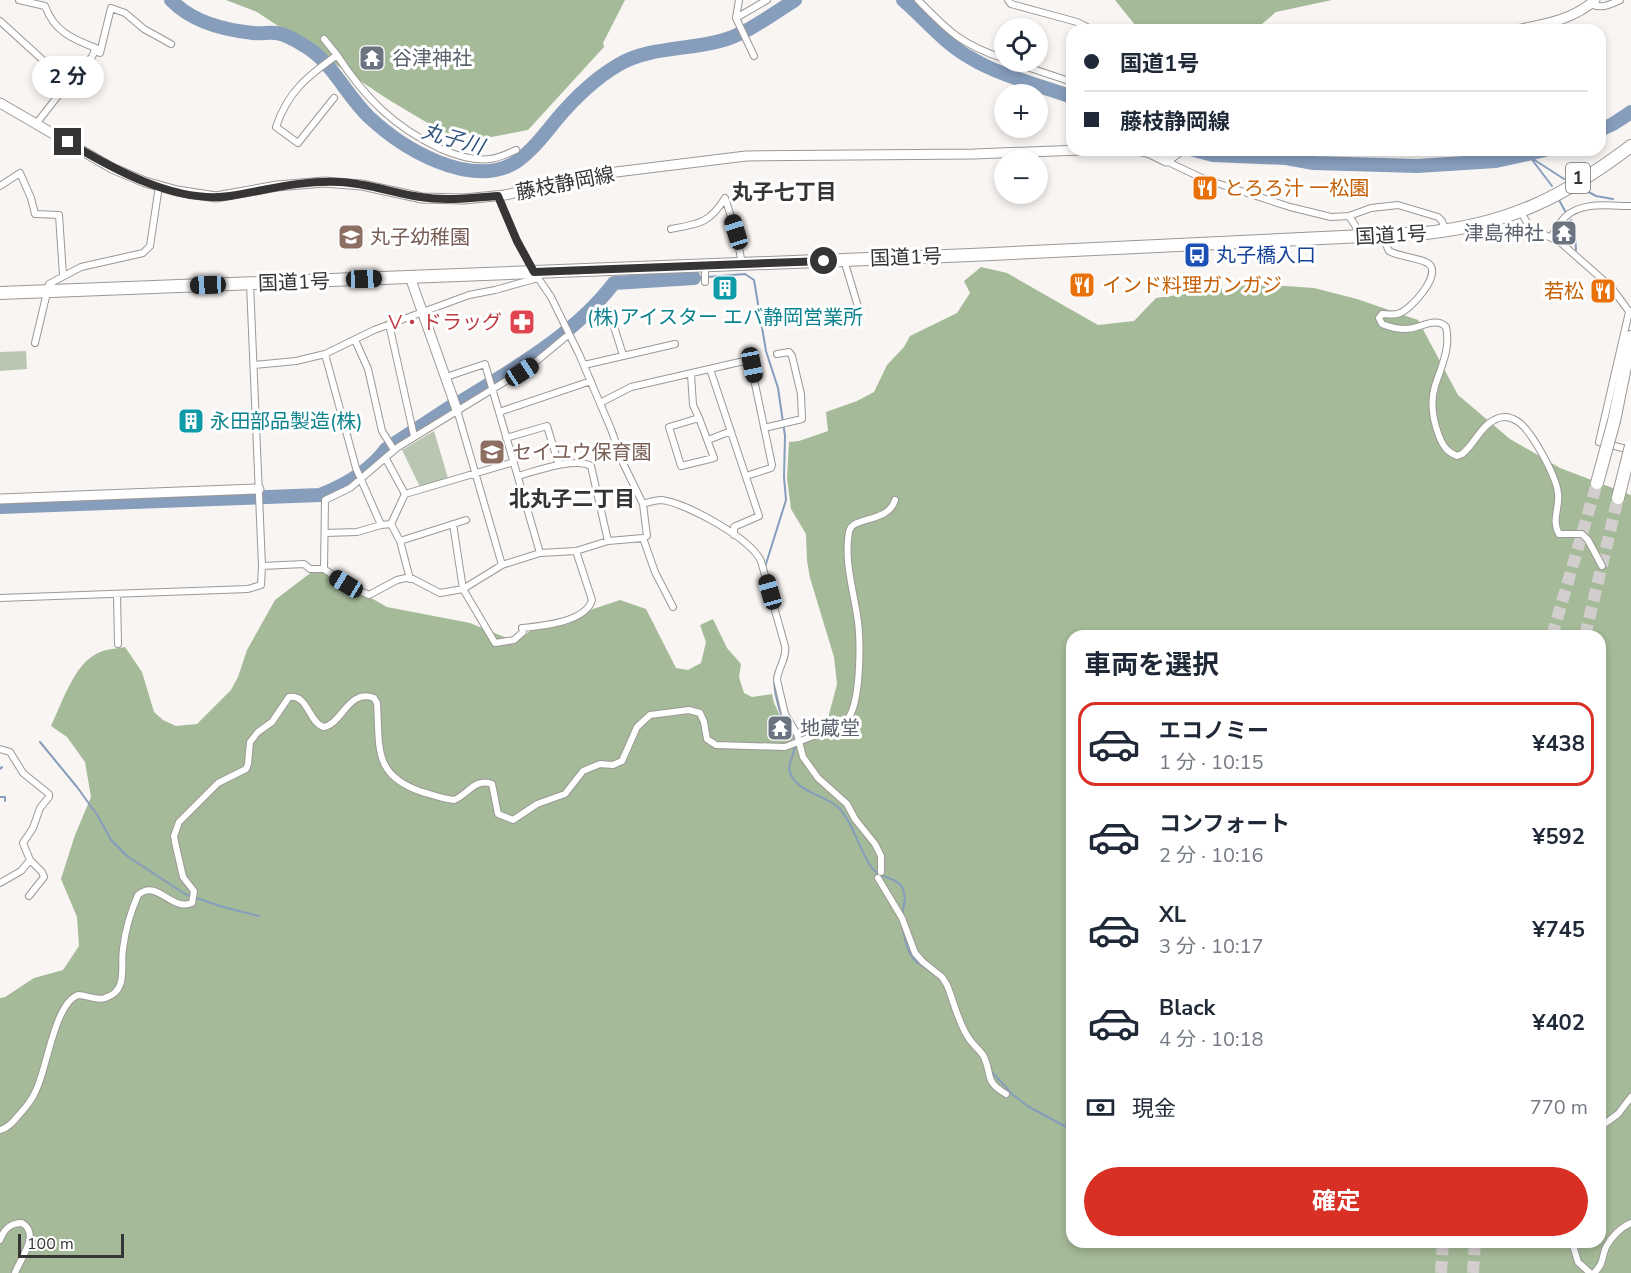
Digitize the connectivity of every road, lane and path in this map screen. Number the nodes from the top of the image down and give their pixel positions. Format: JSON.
{"nodes":[{"id":1,"x":19,"y":0,"type":"edge"},
{"id":2,"x":739,"y":0,"type":"edge"},
{"id":3,"x":767,"y":0,"type":"edge"},
{"id":4,"x":918,"y":0,"type":"edge"},
{"id":5,"x":1008,"y":0,"type":"edge"},
{"id":6,"x":1620,"y":0,"type":"edge"},
{"id":7,"x":1593,"y":2,"type":"edge"},
{"id":8,"x":736,"y":19,"type":"junction"},
{"id":9,"x":0,"y":21,"type":"edge"},
{"id":10,"x":1081,"y":24,"type":"edge"},
{"id":11,"x":1542,"y":24,"type":"edge"},
{"id":12,"x":324,"y":39,"type":"dead end"},
{"id":13,"x":171,"y":44,"type":"dead end"},
{"id":14,"x":94,"y":51,"type":"junction"},
{"id":15,"x":336,"y":55,"type":"junction"},
{"id":16,"x":994,"y":55,"type":"edge"},
{"id":17,"x":754,"y":56,"type":"dead end"},
{"id":18,"x":1042,"y":72,"type":"edge"},
{"id":19,"x":1066,"y":80,"type":"edge"},
{"id":20,"x":68,"y":83,"type":"junction"},
{"id":21,"x":334,"y":98,"type":"dead end"},
{"id":22,"x":0,"y":103,"type":"edge"},
{"id":23,"x":36,"y":124,"type":"junction"},
{"id":24,"x":1631,"y":137,"type":"edge"},
{"id":25,"x":1631,"y":148,"type":"edge"},
{"id":26,"x":516,"y":150,"type":"dead end"},
{"id":27,"x":1066,"y":151,"type":"edge"},
{"id":28,"x":1156,"y":156,"type":"edge"},
{"id":29,"x":1173,"y":156,"type":"edge"},
{"id":30,"x":1166,"y":161,"type":"junction"},
{"id":31,"x":0,"y":186,"type":"edge"},
{"id":32,"x":159,"y":186,"type":"junction"},
{"id":33,"x":498,"y":196,"type":"junction"},
{"id":34,"x":1631,"y":206,"type":"edge"},
{"id":35,"x":1521,"y":212,"type":"junction"},
{"id":36,"x":1349,"y":216,"type":"junction"},
{"id":37,"x":671,"y":229,"type":"dead end"},
{"id":38,"x":1446,"y":231,"type":"junction"},
{"id":39,"x":1362,"y":236,"type":"junction"},
{"id":40,"x":1382,"y":236,"type":"junction"},
{"id":41,"x":1551,"y":237,"type":"junction"},
{"id":42,"x":844,"y":260,"type":"junction"},
{"id":43,"x":742,"y":264,"type":"junction"},
{"id":44,"x":705,"y":269,"type":"junction"},
{"id":45,"x":63,"y":275,"type":"junction"},
{"id":46,"x":536,"y":275,"type":"junction"},
{"id":47,"x":410,"y":277,"type":"junction"},
{"id":48,"x":705,"y":282,"type":"dead end"},
{"id":49,"x":250,"y":284,"type":"junction"},
{"id":50,"x":47,"y":291,"type":"junction"},
{"id":51,"x":0,"y":293,"type":"edge"},
{"id":52,"x":859,"y":310,"type":"dead end"},
{"id":53,"x":609,"y":311,"type":"dead end"},
{"id":54,"x":422,"y":313,"type":"junction"},
{"id":55,"x":1630,"y":313,"type":"edge"},
{"id":56,"x":389,"y":324,"type":"junction"},
{"id":57,"x":566,"y":331,"type":"junction"},
{"id":58,"x":1631,"y":337,"type":"edge"},
{"id":59,"x":355,"y":340,"type":"junction"},
{"id":60,"x":35,"y":343,"type":"dead end"},
{"id":61,"x":675,"y":344,"type":"dead end"},
{"id":62,"x":324,"y":354,"type":"junction"},
{"id":63,"x":777,"y":354,"type":"dead end"},
{"id":64,"x":623,"y":355,"type":"junction"},
{"id":65,"x":1631,"y":361,"type":"edge"},
{"id":66,"x":254,"y":364,"type":"junction"},
{"id":67,"x":584,"y":365,"type":"junction"},
{"id":68,"x":710,"y":369,"type":"junction"},
{"id":69,"x":691,"y":374,"type":"junction"},
{"id":70,"x":446,"y":377,"type":"junction"},
{"id":71,"x":591,"y":381,"type":"junction"},
{"id":72,"x":491,"y":385,"type":"junction"},
{"id":73,"x":600,"y":403,"type":"junction"},
{"id":74,"x":457,"y":410,"type":"junction"},
{"id":75,"x":499,"y":412,"type":"junction"},
{"id":76,"x":699,"y":418,"type":"junction"},
{"id":77,"x":1614,"y":421,"type":"junction"},
{"id":78,"x":764,"y":429,"type":"junction"},
{"id":79,"x":731,"y":431,"type":"junction"},
{"id":80,"x":414,"y":436,"type":"junction"},
{"id":81,"x":506,"y":438,"type":"junction"},
{"id":82,"x":708,"y":440,"type":"junction"},
{"id":83,"x":1631,"y":448,"type":"edge"},
{"id":84,"x":394,"y":450,"type":"junction"},
{"id":85,"x":386,"y":459,"type":"junction"},
{"id":86,"x":514,"y":462,"type":"junction"},
{"id":87,"x":559,"y":465,"type":"junction"},
{"id":88,"x":476,"y":473,"type":"junction"},
{"id":89,"x":518,"y":476,"type":"junction"},
{"id":90,"x":746,"y":476,"type":"junction"},
{"id":91,"x":361,"y":479,"type":"junction"},
{"id":92,"x":1597,"y":483,"type":"tunnel mouth"},
{"id":93,"x":259,"y":492,"type":"junction"},
{"id":94,"x":405,"y":494,"type":"junction"},
{"id":95,"x":1618,"y":498,"type":"tunnel mouth"},
{"id":96,"x":0,"y":499,"type":"edge"},
{"id":97,"x":895,"y":500,"type":"dead end"},
{"id":98,"x":643,"y":504,"type":"junction"},
{"id":99,"x":466,"y":520,"type":"dead end"},
{"id":100,"x":391,"y":524,"type":"junction"},
{"id":101,"x":453,"y":524,"type":"junction"},
{"id":102,"x":381,"y":525,"type":"junction"},
{"id":103,"x":326,"y":533,"type":"junction"},
{"id":104,"x":735,"y":535,"type":"junction"},
{"id":105,"x":643,"y":538,"type":"junction"},
{"id":106,"x":400,"y":541,"type":"junction"},
{"id":107,"x":608,"y":541,"type":"junction"},
{"id":108,"x":576,"y":551,"type":"junction"},
{"id":109,"x":540,"y":553,"type":"junction"},
{"id":110,"x":502,"y":565,"type":"junction"},
{"id":111,"x":262,"y":566,"type":"junction"},
{"id":112,"x":1602,"y":566,"type":"dead end"},
{"id":113,"x":324,"y":569,"type":"junction"},
{"id":114,"x":410,"y":579,"type":"junction"},
{"id":115,"x":463,"y":589,"type":"junction"},
{"id":116,"x":117,"y":594,"type":"junction"},
{"id":117,"x":0,"y":598,"type":"edge"},
{"id":118,"x":673,"y":607,"type":"dead end"},
{"id":119,"x":118,"y":644,"type":"dead end"},
{"id":120,"x":800,"y":741,"type":"junction"},
{"id":121,"x":0,"y":749,"type":"edge"},
{"id":122,"x":30,"y":860,"type":"junction"},
{"id":123,"x":0,"y":883,"type":"edge"},
{"id":124,"x":29,"y":896,"type":"dead end"},
{"id":125,"x":1006,"y":1094,"type":"dead end"},
{"id":126,"x":1631,"y":1096,"type":"edge"},
{"id":127,"x":1606,"y":1123,"type":"edge"},
{"id":128,"x":0,"y":1130,"type":"edge"},
{"id":129,"x":1631,"y":1223,"type":"edge"},
{"id":130,"x":0,"y":1240,"type":"edge"},
{"id":131,"x":1606,"y":1247,"type":"edge"},
{"id":132,"x":1574,"y":1248,"type":"edge"},
{"id":133,"x":1606,"y":1248,"type":"edge"},
{"id":134,"x":15,"y":1273,"type":"edge"},
{"id":135,"x":1590,"y":1273,"type":"edge"},
{"id":136,"x":1594,"y":1273,"type":"edge"}],
"edges":[{"from":1,"to":14,"type":"street"},
{"from":2,"to":8,"type":"street"},
{"from":3,"to":8,"type":"street"},
{"from":4,"to":16,"type":"street"},
{"from":5,"to":10,"type":"street"},
{"from":6,"to":7,"type":"street"},
{"from":7,"to":11,"type":"main road"},
{"from":8,"to":17,"type":"street"},
{"from":9,"to":20,"type":"street"},
{"from":12,"to":15,"type":"street"},
{"from":13,"to":14,"type":"street"},
{"from":14,"to":20,"type":"street"},
{"from":15,"to":21,"type":"street"},
{"from":15,"to":26,"type":"street"},
{"from":18,"to":19,"type":"street"},
{"from":20,"to":23,"type":"street"},
{"from":22,"to":23,"type":"main road","name":"藤枝静岡線"},
{"from":23,"to":32,"type":"main road","name":"藤枝静岡線"},
{"from":24,"to":35,"type":"highway","name":"国道1号","number":"1"},
{"from":25,"to":35,"type":"highway","name":"国道1号","number":"1"},
{"from":27,"to":33,"type":"main road","name":"藤枝静岡線"},
{"from":28,"to":30,"type":"main road"},
{"from":29,"to":30,"type":"main road"},
{"from":30,"to":36,"type":"street"},
{"from":31,"to":45,"type":"street"},
{"from":32,"to":33,"type":"main road","name":"藤枝静岡線"},
{"from":32,"to":45,"type":"street"},
{"from":33,"to":46,"type":"street"},
{"from":34,"to":41,"type":"street"},
{"from":35,"to":38,"type":"highway","name":"国道1号","number":"1"},
{"from":35,"to":41,"type":"street"},
{"from":36,"to":38,"type":"street"},
{"from":36,"to":39,"type":"street"},
{"from":37,"to":43,"type":"street"},
{"from":38,"to":40,"type":"highway","name":"国道1号","number":"1"},
{"from":39,"to":40,"type":"highway","name":"国道1号","number":"1"},
{"from":39,"to":42,"type":"highway","name":"国道1号","number":"1"},
{"from":40,"to":112,"type":"street"},
{"from":41,"to":55,"type":"street"},
{"from":42,"to":43,"type":"highway","name":"国道1号","number":"1"},
{"from":42,"to":52,"type":"street"},
{"from":43,"to":44,"type":"highway","name":"国道1号","number":"1"},
{"from":44,"to":46,"type":"highway","name":"国道1号","number":"1"},
{"from":44,"to":48,"type":"street"},
{"from":45,"to":50,"type":"street"},
{"from":46,"to":47,"type":"highway","name":"国道1号","number":"1"},
{"from":46,"to":54,"type":"street"},
{"from":46,"to":57,"type":"street"},
{"from":47,"to":49,"type":"highway","name":"国道1号","number":"1"},
{"from":47,"to":54,"type":"main road"},
{"from":49,"to":50,"type":"highway","name":"国道1号","number":"1"},
{"from":49,"to":66,"type":"street"},
{"from":50,"to":51,"type":"highway","name":"国道1号","number":"1"},
{"from":50,"to":60,"type":"street"},
{"from":53,"to":64,"type":"street"},
{"from":54,"to":56,"type":"street"},
{"from":54,"to":70,"type":"main road"},
{"from":55,"to":83,"type":"street"},
{"from":56,"to":59,"type":"street"},
{"from":56,"to":80,"type":"street"},
{"from":57,"to":67,"type":"street"},
{"from":57,"to":72,"type":"street"},
{"from":58,"to":77,"type":"highway"},
{"from":59,"to":62,"type":"street"},
{"from":59,"to":84,"type":"street"},
{"from":61,"to":64,"type":"street"},
{"from":62,"to":66,"type":"street"},
{"from":62,"to":91,"type":"street"},
{"from":63,"to":78,"type":"street"},
{"from":64,"to":67,"type":"street"},
{"from":65,"to":77,"type":"highway"},
{"from":66,"to":93,"type":"street"},
{"from":67,"to":71,"type":"street"},
{"from":68,"to":69,"type":"street"},
{"from":68,"to":78,"type":"street"},
{"from":68,"to":79,"type":"street"},
{"from":69,"to":73,"type":"street"},
{"from":69,"to":76,"type":"street"},
{"from":70,"to":72,"type":"street"},
{"from":70,"to":74,"type":"main road"},
{"from":71,"to":73,"type":"street"},
{"from":71,"to":75,"type":"street"},
{"from":72,"to":74,"type":"street"},
{"from":72,"to":75,"type":"street"},
{"from":73,"to":98,"type":"street"},
{"from":74,"to":80,"type":"street"},
{"from":74,"to":88,"type":"street"},
{"from":75,"to":81,"type":"street"},
{"from":76,"to":82,"type":"street"},
{"from":76,"to":82,"type":"street"},
{"from":77,"to":92,"type":"highway","bridge":true},
{"from":78,"to":90,"type":"street"},
{"from":79,"to":82,"type":"street"},
{"from":79,"to":90,"type":"street"},
{"from":80,"to":84,"type":"street"},
{"from":81,"to":86,"type":"street"},
{"from":81,"to":87,"type":"street"},
{"from":83,"to":95,"type":"highway","bridge":true},
{"from":84,"to":85,"type":"street"},
{"from":85,"to":91,"type":"street"},
{"from":85,"to":94,"type":"street"},
{"from":86,"to":88,"type":"street"},
{"from":86,"to":89,"type":"street"},
{"from":87,"to":89,"type":"street"},
{"from":87,"to":107,"type":"street"},
{"from":88,"to":94,"type":"street"},
{"from":88,"to":110,"type":"street"},
{"from":89,"to":109,"type":"street"},
{"from":90,"to":104,"type":"street"},
{"from":91,"to":102,"type":"street"},
{"from":91,"to":103,"type":"street"},
{"from":93,"to":96,"type":"main road"},
{"from":93,"to":111,"type":"street"},
{"from":94,"to":100,"type":"street"},
{"from":97,"to":120,"type":"street"},
{"from":98,"to":104,"type":"street"},
{"from":98,"to":105,"type":"street"},
{"from":99,"to":101,"type":"street"},
{"from":100,"to":102,"type":"street"},
{"from":100,"to":106,"type":"street"},
{"from":101,"to":106,"type":"street"},
{"from":101,"to":115,"type":"street"},
{"from":102,"to":103,"type":"street"},
{"from":103,"to":113,"type":"street"},
{"from":104,"to":120,"type":"street"},
{"from":105,"to":107,"type":"street"},
{"from":105,"to":118,"type":"street"},
{"from":106,"to":114,"type":"street"},
{"from":107,"to":108,"type":"street"},
{"from":108,"to":109,"type":"street"},
{"from":108,"to":115,"type":"street"},
{"from":109,"to":110,"type":"street"},
{"from":110,"to":115,"type":"street"},
{"from":111,"to":113,"type":"street"},
{"from":111,"to":116,"type":"street"},
{"from":113,"to":114,"type":"street"},
{"from":114,"to":115,"type":"street"},
{"from":116,"to":117,"type":"street"},
{"from":116,"to":119,"type":"street"},
{"from":120,"to":125,"type":"street"},
{"from":120,"to":128,"type":"street"},
{"from":121,"to":122,"type":"street"},
{"from":122,"to":123,"type":"street"},
{"from":122,"to":124,"type":"street"},
{"from":126,"to":127,"type":"street"},
{"from":129,"to":131,"type":"street"},
{"from":130,"to":134,"type":"street"},
{"from":132,"to":135,"type":"street"},
{"from":133,"to":136,"type":"street"}]}
